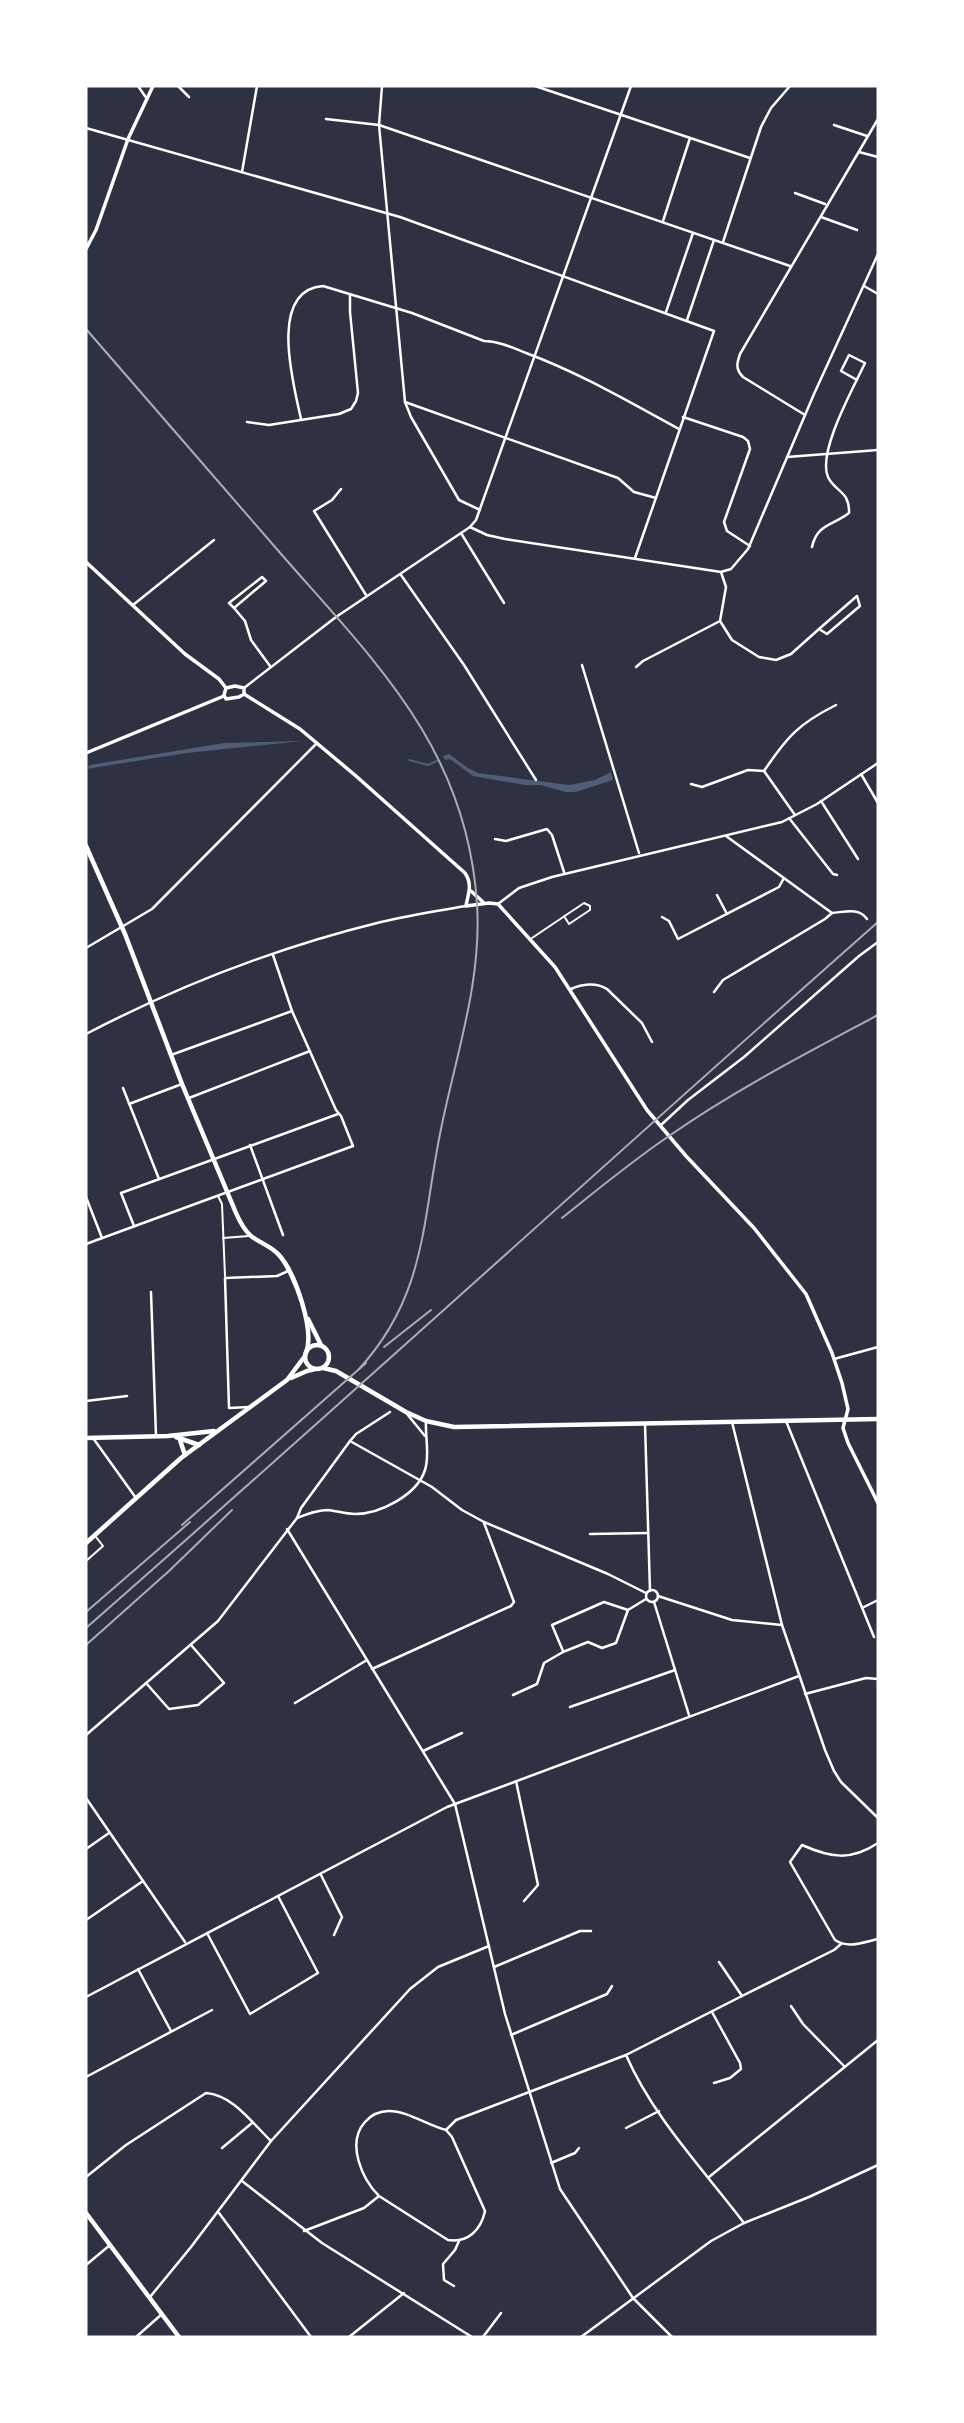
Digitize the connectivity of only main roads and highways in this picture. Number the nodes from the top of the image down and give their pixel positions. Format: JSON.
{"nodes":[{"id":1,"x":86,"y":846,"type":"edge"},
{"id":2,"x":306,"y":1314,"type":"junction"},
{"id":3,"x":322,"y":1346,"type":"junction"},
{"id":4,"x":306,"y":1355,"type":"junction"},
{"id":5,"x":329,"y":1360,"type":"junction"},
{"id":6,"x":323,"y":1368,"type":"junction"},
{"id":7,"x":316,"y":1369,"type":"junction"},
{"id":8,"x":336,"y":1371,"type":"junction"},
{"id":9,"x":287,"y":1380,"type":"junction"},
{"id":10,"x":878,"y":1419,"type":"edge"},
{"id":11,"x":219,"y":1430,"type":"junction"},
{"id":12,"x":168,"y":1436,"type":"junction"},
{"id":13,"x":86,"y":1438,"type":"edge"},
{"id":14,"x":180,"y":1438,"type":"junction"},
{"id":15,"x":199,"y":1445,"type":"junction"},
{"id":16,"x":186,"y":1455,"type":"junction"},
{"id":17,"x":86,"y":1543,"type":"edge"},
{"id":18,"x":86,"y":2213,"type":"edge"},
{"id":19,"x":179,"y":2337,"type":"edge"}],
"edges":[{"from":1,"to":2,"type":"main road"},
{"from":2,"to":3,"type":"main road"},
{"from":2,"to":4,"type":"main road"},
{"from":3,"to":4,"type":"main road"},
{"from":3,"to":5,"type":"main road"},
{"from":4,"to":7,"type":"main road"},
{"from":4,"to":9,"type":"main road"},
{"from":5,"to":6,"type":"main road"},
{"from":5,"to":8,"type":"main road"},
{"from":6,"to":7,"type":"main road"},
{"from":6,"to":8,"type":"main road"},
{"from":7,"to":9,"type":"main road"},
{"from":8,"to":10,"type":"main road"},
{"from":9,"to":11,"type":"main road"},
{"from":11,"to":12,"type":"main road"},
{"from":11,"to":15,"type":"main road"},
{"from":12,"to":13,"type":"main road"},
{"from":12,"to":14,"type":"main road"},
{"from":14,"to":15,"type":"main road"},
{"from":14,"to":16,"type":"main road"},
{"from":15,"to":16,"type":"main road"},
{"from":16,"to":17,"type":"main road"},
{"from":18,"to":19,"type":"main road"}]}
